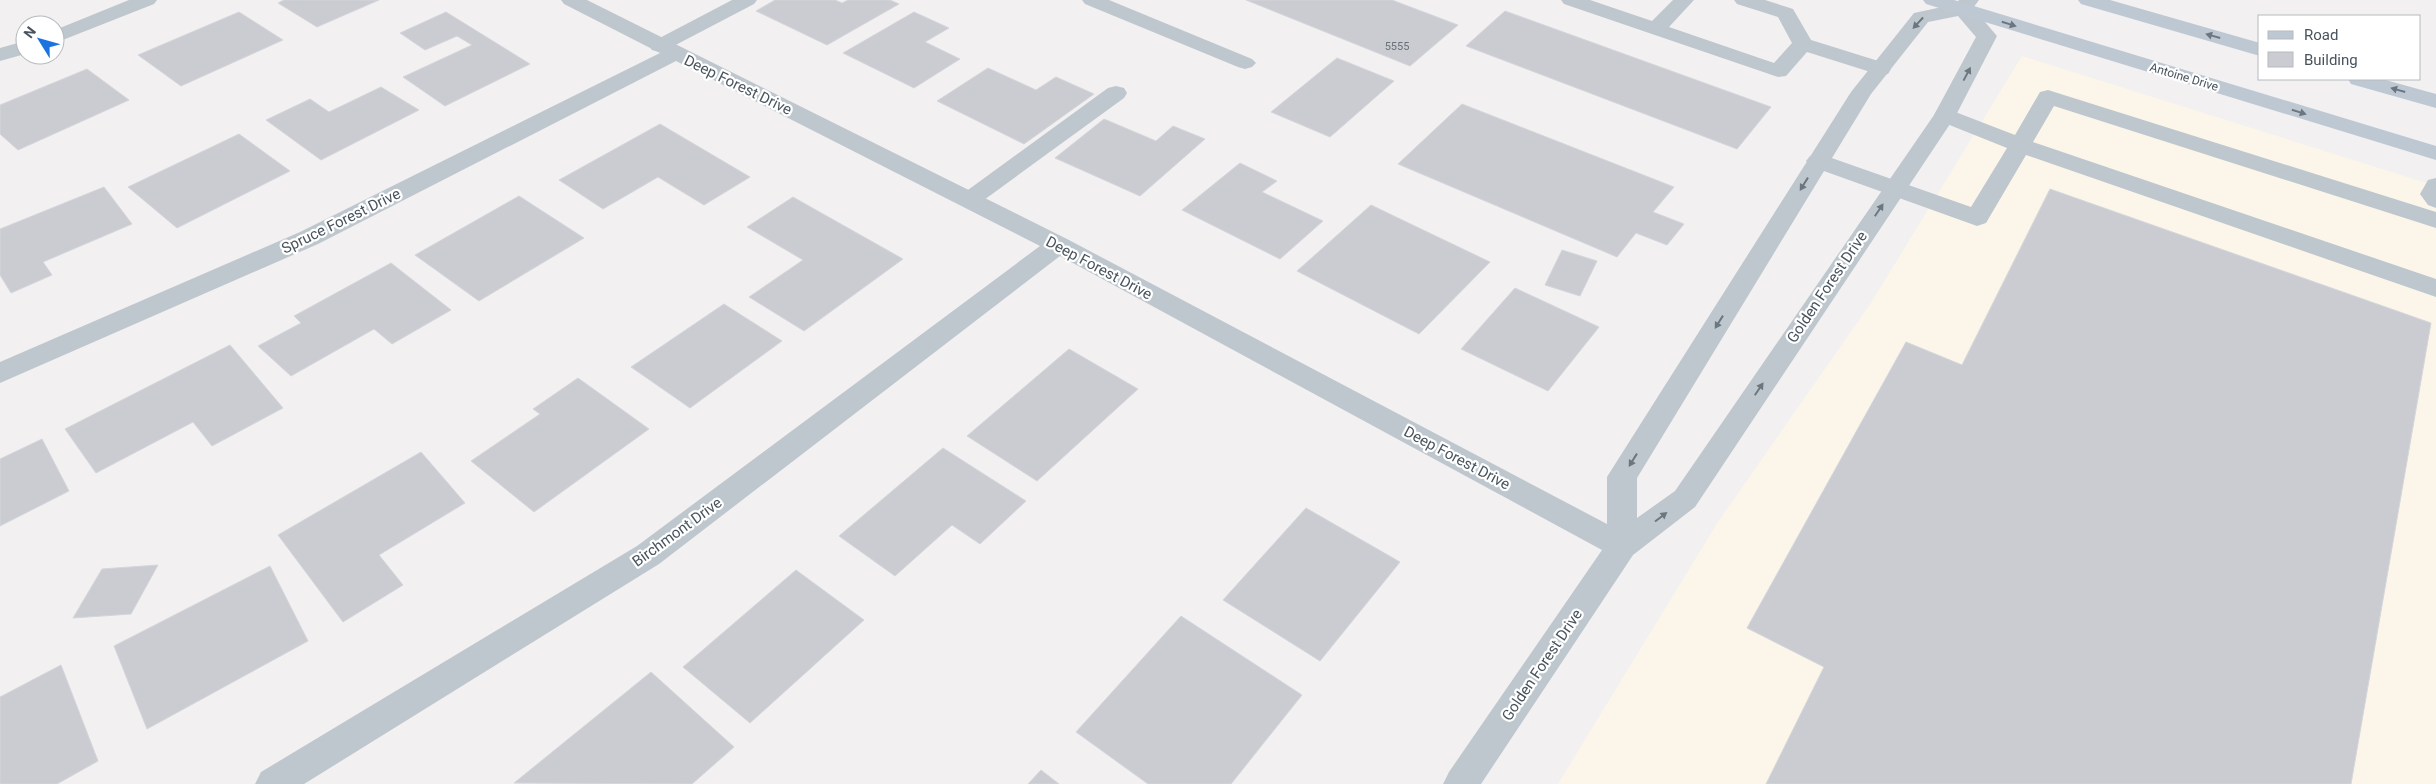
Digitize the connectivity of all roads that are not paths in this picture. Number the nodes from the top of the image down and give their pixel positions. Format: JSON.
{"nodes":[{"id":1,"x":148,"y":0,"type":"edge"},
{"id":2,"x":571,"y":0,"type":"edge"},
{"id":3,"x":747,"y":0,"type":"edge"},
{"id":4,"x":1092,"y":0,"type":"edge"},
{"id":5,"x":1571,"y":0,"type":"edge"},
{"id":6,"x":1684,"y":0,"type":"edge"},
{"id":7,"x":1744,"y":0,"type":"edge"},
{"id":8,"x":1932,"y":0,"type":"edge"},
{"id":9,"x":2088,"y":0,"type":"edge"},
{"id":10,"x":1966,"y":5,"type":"edge"},
{"id":11,"x":1655,"y":29,"type":"junction"},
{"id":12,"x":65,"y":33,"type":"edge"},
{"id":13,"x":1803,"y":44,"type":"junction"},
{"id":14,"x":2258,"y":49,"type":"edge"},
{"id":15,"x":15,"y":50,"type":"edge"},
{"id":16,"x":666,"y":50,"type":"junction"},
{"id":17,"x":0,"y":55,"type":"edge"},
{"id":18,"x":1245,"y":63,"type":"dead end"},
{"id":19,"x":1880,"y":69,"type":"junction"},
{"id":20,"x":2362,"y":80,"type":"edge"},
{"id":21,"x":1116,"y":93,"type":"dead end"},
{"id":22,"x":2436,"y":101,"type":"edge"},
{"id":23,"x":1945,"y":114,"type":"junction"},
{"id":24,"x":2020,"y":145,"type":"junction"},
{"id":25,"x":2436,"y":153,"type":"edge"},
{"id":26,"x":1818,"y":161,"type":"junction"},
{"id":27,"x":2436,"y":185,"type":"edge"},
{"id":28,"x":1893,"y":188,"type":"junction"},
{"id":29,"x":969,"y":200,"type":"junction"},
{"id":30,"x":2436,"y":200,"type":"edge"},
{"id":31,"x":2436,"y":220,"type":"edge"},
{"id":32,"x":1058,"y":245,"type":"junction"},
{"id":33,"x":2436,"y":288,"type":"edge"},
{"id":34,"x":0,"y":373,"type":"edge"},
{"id":35,"x":1622,"y":546,"type":"junction"},
{"id":36,"x":273,"y":784,"type":"edge"},
{"id":37,"x":1461,"y":784,"type":"edge"}],
"edges":[{"from":1,"to":12,"type":"street"},
{"from":2,"to":16,"type":"street","name":"Deep Forest Drive"},
{"from":3,"to":16,"type":"street","name":"Spruce Forest Drive"},
{"from":4,"to":18,"type":"street"},
{"from":5,"to":11,"type":"street"},
{"from":6,"to":11,"type":"street"},
{"from":7,"to":13,"type":"street"},
{"from":8,"to":10,"type":"main road","name":"Antoine Drive"},
{"from":14,"to":9,"type":"main road","one_way":true},
{"from":10,"to":19,"type":"street","one_way":true},
{"from":23,"to":10,"type":"street","name":"Golden Forest Drive","one_way":true},
{"from":10,"to":25,"type":"main road","name":"Antoine Drive","one_way":true},
{"from":11,"to":13,"type":"street"},
{"from":13,"to":19,"type":"street"},
{"from":15,"to":17,"type":"street"},
{"from":16,"to":29,"type":"street","name":"Deep Forest Drive"},
{"from":16,"to":34,"type":"street","name":"Spruce Forest Drive"},
{"from":19,"to":26,"type":"street"},
{"from":22,"to":20,"type":"main road","one_way":true},
{"from":21,"to":29,"type":"street"},
{"from":23,"to":24,"type":"street"},
{"from":23,"to":28,"type":"street","name":"Golden Forest Drive"},
{"from":24,"to":28,"type":"street"},
{"from":24,"to":31,"type":"street"},
{"from":24,"to":33,"type":"street"},
{"from":26,"to":28,"type":"street"},
{"from":26,"to":35,"type":"street","one_way":true},
{"from":27,"to":30,"type":"street"},
{"from":35,"to":28,"type":"street","name":"Golden Forest Drive","one_way":true},
{"from":29,"to":32,"type":"street","name":"Deep Forest Drive"},
{"from":32,"to":35,"type":"street","name":"Deep Forest Drive"},
{"from":32,"to":36,"type":"street","name":"Birchmont Drive"},
{"from":35,"to":37,"type":"street","name":"Golden Forest Drive"}]}
